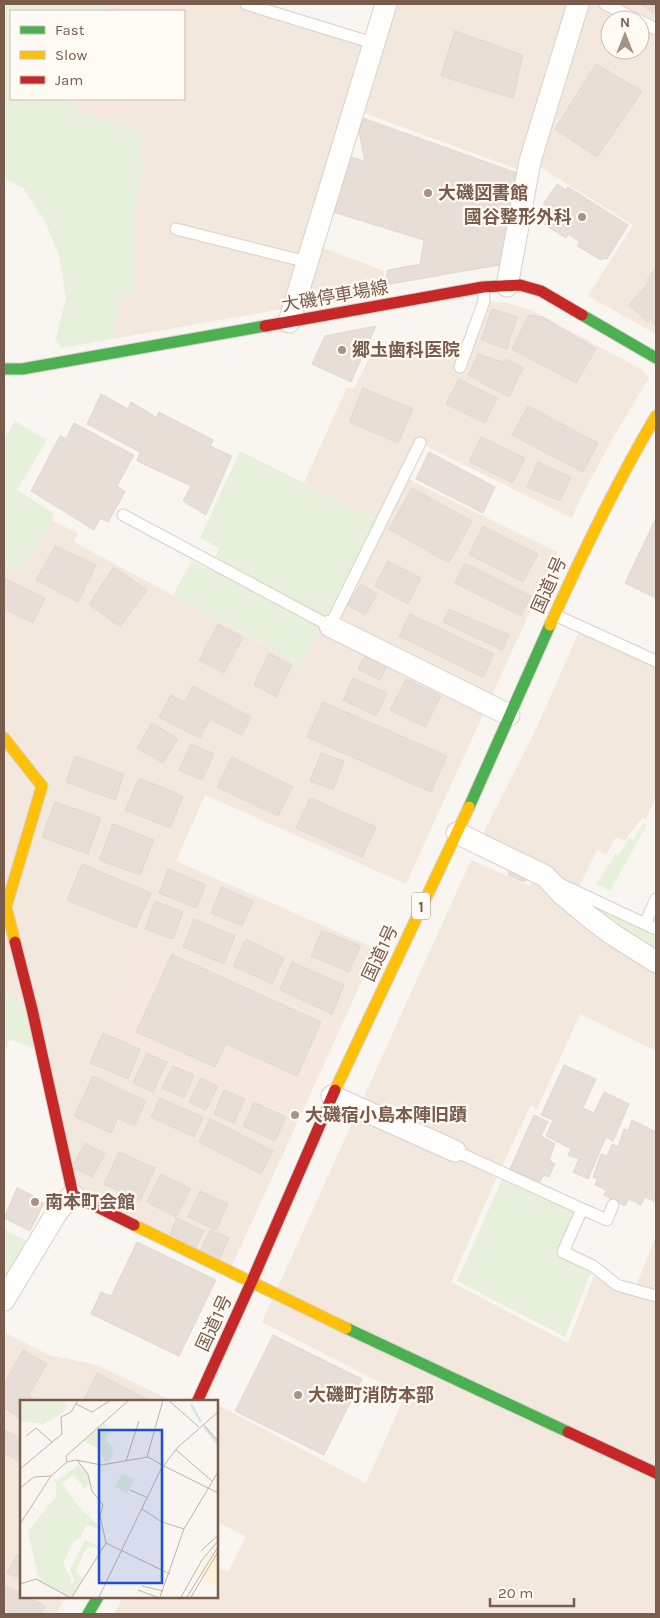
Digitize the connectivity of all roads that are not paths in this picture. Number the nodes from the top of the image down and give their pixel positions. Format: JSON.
{"nodes":[{"id":1,"x":246,"y":4,"type":"edge"},
{"id":2,"x":386,"y":4,"type":"edge"},
{"id":3,"x":578,"y":4,"type":"edge"},
{"id":4,"x":605,"y":4,"type":"edge"},
{"id":5,"x":617,"y":10,"type":"edge"},
{"id":6,"x":373,"y":43,"type":"junction"},
{"id":7,"x":176,"y":229,"type":"dead end"},
{"id":8,"x":307,"y":262,"type":"junction"},
{"id":9,"x":508,"y":286,"type":"junction"},
{"id":10,"x":483,"y":287,"type":"junction"},
{"id":11,"x":289,"y":322,"type":"junction"},
{"id":12,"x":656,"y":358,"type":"edge"},
{"id":13,"x":460,"y":366,"type":"dead end"},
{"id":14,"x":4,"y":370,"type":"edge"},
{"id":15,"x":656,"y":416,"type":"edge"},
{"id":16,"x":420,"y":443,"type":"dead end"},
{"id":17,"x":123,"y":515,"type":"dead end"},
{"id":18,"x":555,"y":615,"type":"junction"},
{"id":19,"x":330,"y":626,"type":"junction"},
{"id":20,"x":656,"y":661,"type":"edge"},
{"id":21,"x":509,"y":715,"type":"junction"},
{"id":22,"x":4,"y":738,"type":"edge"},
{"id":23,"x":457,"y":833,"type":"junction"},
{"id":24,"x":546,"y":876,"type":"junction"},
{"id":25,"x":656,"y":899,"type":"edge"},
{"id":26,"x":645,"y":924,"type":"junction"},
{"id":27,"x":656,"y":929,"type":"edge"},
{"id":28,"x":656,"y":962,"type":"edge"},
{"id":29,"x":332,"y":1096,"type":"junction"},
{"id":30,"x":455,"y":1151,"type":"joint"},
{"id":31,"x":73,"y":1195,"type":"junction"},
{"id":32,"x":614,"y":1205,"type":"dead end"},
{"id":33,"x":582,"y":1209,"type":"junction"},
{"id":34,"x":251,"y":1283,"type":"junction"},
{"id":35,"x":656,"y":1296,"type":"edge"},
{"id":36,"x":4,"y":1300,"type":"edge"},
{"id":37,"x":198,"y":1400,"type":"edge"},
{"id":38,"x":656,"y":1473,"type":"edge"},
{"id":39,"x":97,"y":1598,"type":"edge"},
{"id":40,"x":88,"y":1614,"type":"edge"}],
"edges":[{"from":1,"to":6,"type":"lane"},
{"from":2,"to":6,"type":"street"},
{"from":3,"to":9,"type":"street"},
{"from":4,"to":5,"type":"lane"},
{"from":6,"to":8,"type":"street"},
{"from":7,"to":8,"type":"lane"},
{"from":8,"to":11,"type":"street"},
{"from":9,"to":10,"type":"main road","name":"大磯停車場線"},
{"from":9,"to":12,"type":"main road","name":"大磯停車場線"},
{"from":10,"to":11,"type":"main road","name":"大磯停車場線"},
{"from":10,"to":13,"type":"lane"},
{"from":11,"to":14,"type":"main road","name":"大磯停車場線"},
{"from":15,"to":18,"type":"main road","name":"国道1号","number":"1"},
{"from":16,"to":19,"type":"lane"},
{"from":17,"to":19,"type":"lane"},
{"from":18,"to":20,"type":"lane"},
{"from":18,"to":21,"type":"main road","name":"国道1号","number":"1"},
{"from":19,"to":21,"type":"street"},
{"from":21,"to":23,"type":"main road","name":"国道1号","number":"1"},
{"from":22,"to":31,"type":"main road"},
{"from":23,"to":24,"type":"street"},
{"from":23,"to":29,"type":"main road","name":"国道1号","number":"1"},
{"from":24,"to":26,"type":"lane"},
{"from":24,"to":28,"type":"street"},
{"from":25,"to":26,"type":"lane"},
{"from":26,"to":27,"type":"lane"},
{"from":29,"to":30,"type":"street"},
{"from":29,"to":34,"type":"main road","name":"国道1号","number":"1"},
{"from":30,"to":33,"type":"lane"},
{"from":31,"to":34,"type":"main road"},
{"from":31,"to":36,"type":"street"},
{"from":32,"to":33,"type":"lane"},
{"from":33,"to":35,"type":"lane"},
{"from":34,"to":37,"type":"main road","name":"国道1号","number":"1"},
{"from":34,"to":38,"type":"main road"},
{"from":39,"to":40,"type":"main road"}]}
